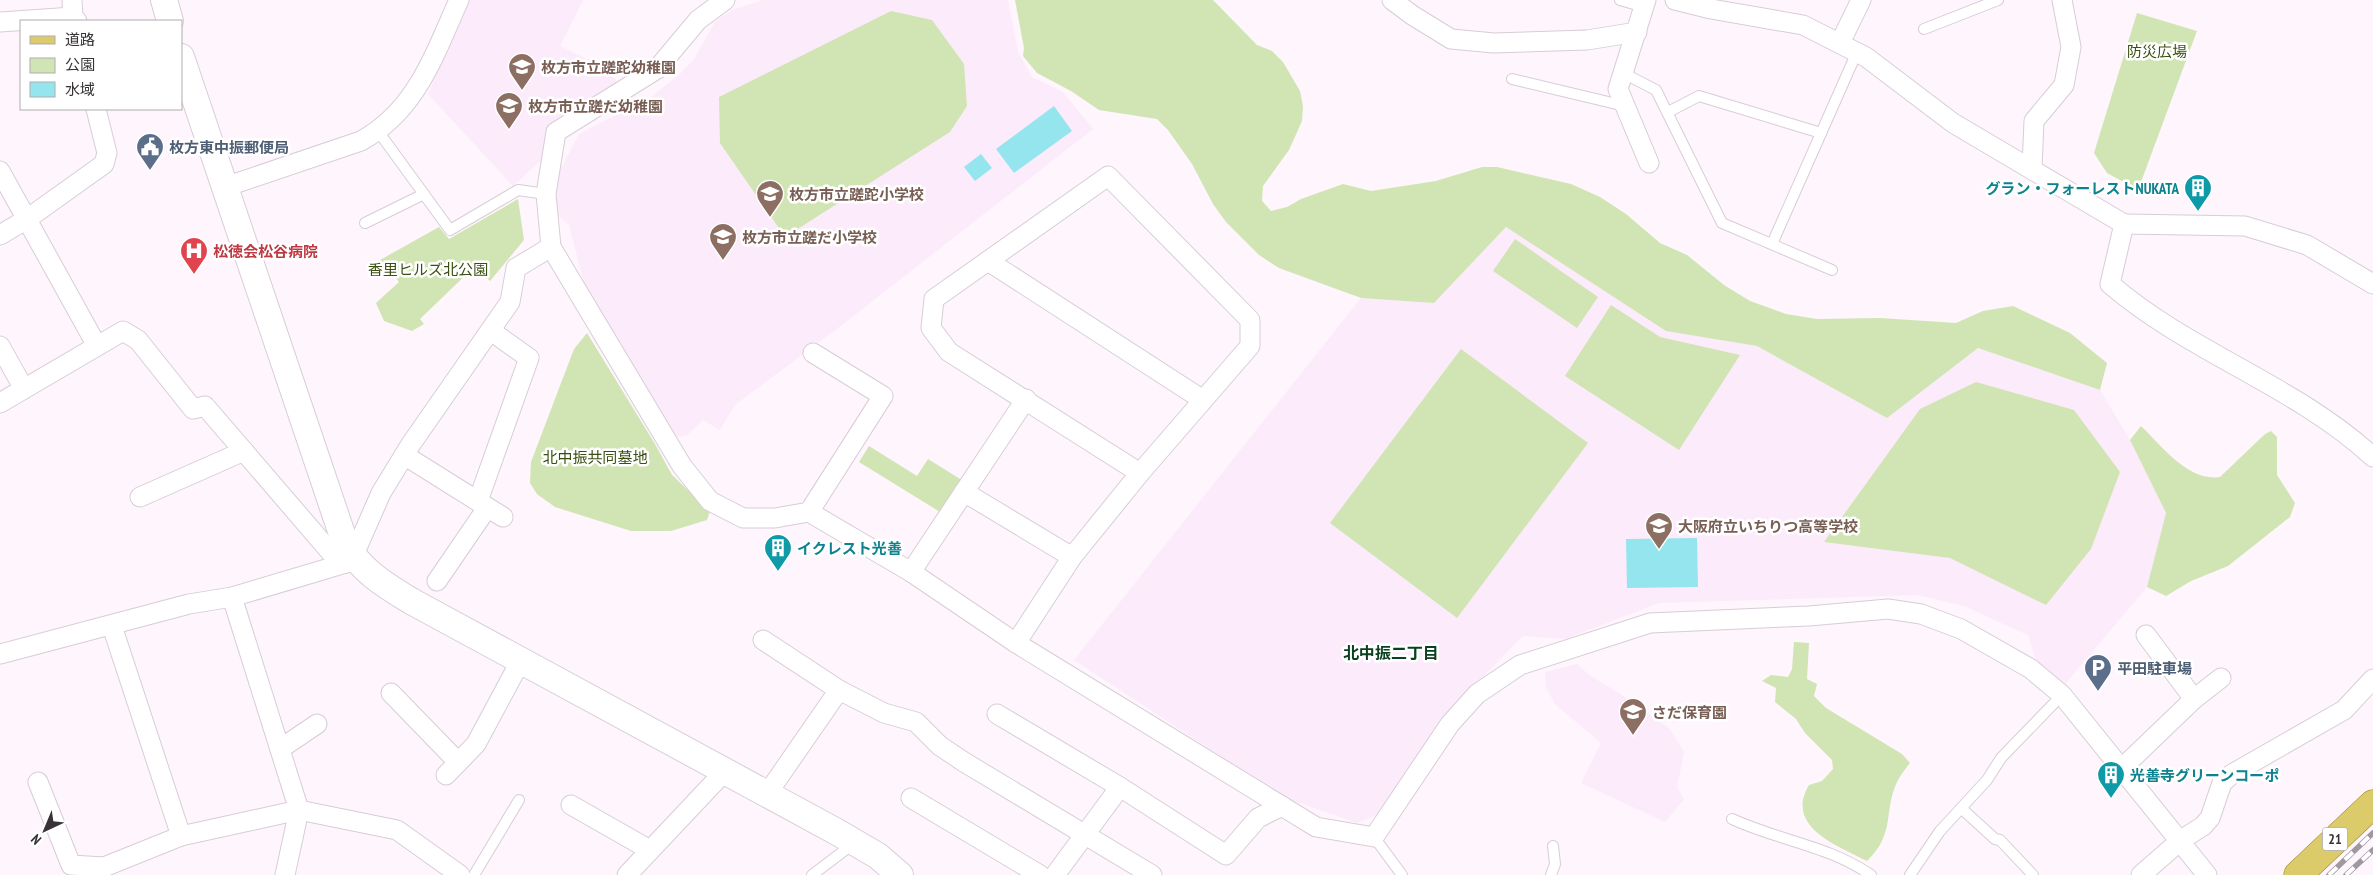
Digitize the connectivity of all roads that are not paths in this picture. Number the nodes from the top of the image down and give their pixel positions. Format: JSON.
{"nodes":[{"id":1,"x":164,"y":0,"type":"edge"},
{"id":2,"x":459,"y":0,"type":"edge"},
{"id":3,"x":725,"y":0,"type":"edge"},
{"id":4,"x":1392,"y":0,"type":"edge"},
{"id":5,"x":1620,"y":0,"type":"edge"},
{"id":6,"x":1675,"y":0,"type":"edge"},
{"id":7,"x":1862,"y":0,"type":"edge"},
{"id":8,"x":1998,"y":0,"type":"edge"},
{"id":9,"x":2062,"y":0,"type":"edge"},
{"id":10,"x":1645,"y":4,"type":"edge"},
{"id":11,"x":74,"y":13,"type":"edge"},
{"id":12,"x":170,"y":20,"type":"edge"},
{"id":13,"x":0,"y":22,"type":"edge"},
{"id":14,"x":1924,"y":29,"type":"dead end"},
{"id":15,"x":1636,"y":32,"type":"junction"},
{"id":16,"x":1840,"y":43,"type":"junction"},
{"id":17,"x":1857,"y":52,"type":"junction"},
{"id":18,"x":182,"y":60,"type":"edge"},
{"id":19,"x":1622,"y":73,"type":"junction"},
{"id":20,"x":1512,"y":79,"type":"dead end"},
{"id":21,"x":1625,"y":106,"type":"junction"},
{"id":22,"x":96,"y":110,"type":"edge"},
{"id":23,"x":1668,"y":112,"type":"junction"},
{"id":24,"x":378,"y":131,"type":"junction"},
{"id":25,"x":1821,"y":133,"type":"junction"},
{"id":26,"x":1649,"y":163,"type":"dead end"},
{"id":27,"x":2032,"y":168,"type":"junction"},
{"id":28,"x":0,"y":171,"type":"edge"},
{"id":29,"x":225,"y":187,"type":"junction"},
{"id":30,"x":424,"y":194,"type":"junction"},
{"id":31,"x":546,"y":194,"type":"junction"},
{"id":32,"x":27,"y":219,"type":"junction"},
{"id":33,"x":365,"y":223,"type":"dead end"},
{"id":34,"x":2124,"y":224,"type":"junction"},
{"id":35,"x":0,"y":235,"type":"edge"},
{"id":36,"x":1772,"y":244,"type":"junction"},
{"id":37,"x":551,"y":246,"type":"junction"},
{"id":38,"x":988,"y":261,"type":"junction"},
{"id":39,"x":1832,"y":270,"type":"dead end"},
{"id":40,"x":2372,"y":283,"type":"edge"},
{"id":41,"x":491,"y":331,"type":"junction"},
{"id":42,"x":0,"y":346,"type":"edge"},
{"id":43,"x":97,"y":346,"type":"junction"},
{"id":44,"x":813,"y":353,"type":"dead end"},
{"id":45,"x":24,"y":388,"type":"junction"},
{"id":46,"x":1026,"y":399,"type":"junction"},
{"id":47,"x":1203,"y":400,"type":"junction"},
{"id":48,"x":0,"y":402,"type":"edge"},
{"id":49,"x":244,"y":451,"type":"junction"},
{"id":50,"x":404,"y":455,"type":"junction"},
{"id":51,"x":2373,"y":457,"type":"edge"},
{"id":52,"x":1140,"y":473,"type":"junction"},
{"id":53,"x":964,"y":492,"type":"junction"},
{"id":54,"x":140,"y":497,"type":"dead end"},
{"id":55,"x":489,"y":509,"type":"junction"},
{"id":56,"x":809,"y":512,"type":"junction"},
{"id":57,"x":1072,"y":557,"type":"junction"},
{"id":58,"x":349,"y":560,"type":"junction"},
{"id":59,"x":911,"y":572,"type":"junction"},
{"id":60,"x":437,"y":581,"type":"dead end"},
{"id":61,"x":232,"y":597,"type":"junction"},
{"id":62,"x":112,"y":626,"type":"junction"},
{"id":63,"x":2146,"y":635,"type":"dead end"},
{"id":64,"x":763,"y":640,"type":"dead end"},
{"id":65,"x":1016,"y":643,"type":"junction"},
{"id":66,"x":0,"y":654,"type":"edge"},
{"id":67,"x":521,"y":660,"type":"junction"},
{"id":68,"x":2221,"y":678,"type":"dead end"},
{"id":69,"x":2373,"y":680,"type":"edge"},
{"id":70,"x":839,"y":690,"type":"junction"},
{"id":71,"x":392,"y":693,"type":"dead end"},
{"id":72,"x":2062,"y":694,"type":"junction"},
{"id":73,"x":2194,"y":699,"type":"junction"},
{"id":74,"x":997,"y":714,"type":"dead end"},
{"id":75,"x":317,"y":724,"type":"dead end"},
{"id":76,"x":280,"y":749,"type":"junction"},
{"id":77,"x":2121,"y":769,"type":"junction"},
{"id":78,"x":725,"y":771,"type":"junction"},
{"id":79,"x":38,"y":782,"type":"dead end"},
{"id":80,"x":1120,"y":787,"type":"junction"},
{"id":81,"x":767,"y":794,"type":"junction"},
{"id":82,"x":911,"y":798,"type":"dead end"},
{"id":83,"x":519,"y":800,"type":"dead end"},
{"id":84,"x":2373,"y":804,"type":"edge"},
{"id":85,"x":571,"y":805,"type":"dead end"},
{"id":86,"x":1282,"y":806,"type":"junction"},
{"id":87,"x":1961,"y":808,"type":"junction"},
{"id":88,"x":299,"y":810,"type":"junction"},
{"id":89,"x":1732,"y":819,"type":"dead end"},
{"id":90,"x":181,"y":836,"type":"junction"},
{"id":91,"x":1086,"y":836,"type":"junction"},
{"id":92,"x":1374,"y":837,"type":"junction"},
{"id":93,"x":2181,"y":840,"type":"junction"},
{"id":94,"x":855,"y":843,"type":"junction"},
{"id":95,"x":1553,"y":846,"type":"dead end"},
{"id":96,"x":650,"y":850,"type":"junction"},
{"id":97,"x":99,"y":871,"type":"edge"},
{"id":98,"x":286,"y":875,"type":"edge"},
{"id":99,"x":460,"y":875,"type":"edge"},
{"id":100,"x":474,"y":875,"type":"edge"},
{"id":101,"x":627,"y":875,"type":"edge"},
{"id":102,"x":812,"y":875,"type":"edge"},
{"id":103,"x":900,"y":875,"type":"edge"},
{"id":104,"x":1040,"y":875,"type":"edge"},
{"id":105,"x":1055,"y":875,"type":"edge"},
{"id":106,"x":1152,"y":875,"type":"edge"},
{"id":107,"x":1402,"y":875,"type":"edge"},
{"id":108,"x":1552,"y":875,"type":"edge"},
{"id":109,"x":1871,"y":875,"type":"edge"},
{"id":110,"x":1910,"y":875,"type":"edge"},
{"id":111,"x":2034,"y":875,"type":"edge"},
{"id":112,"x":2141,"y":875,"type":"edge"},
{"id":113,"x":2208,"y":875,"type":"edge"},
{"id":114,"x":2298,"y":875,"type":"edge"}],
"edges":[{"from":1,"to":12,"type":"street"},
{"from":2,"to":24,"type":"street"},
{"from":3,"to":31,"type":"street"},
{"from":4,"to":15,"type":"street"},
{"from":5,"to":10,"type":"lane"},
{"from":6,"to":16,"type":"street"},
{"from":7,"to":16,"type":"street"},
{"from":8,"to":14,"type":"lane"},
{"from":9,"to":27,"type":"street"},
{"from":10,"to":15,"type":"street"},
{"from":11,"to":13,"type":"street"},
{"from":15,"to":19,"type":"street"},
{"from":16,"to":17,"type":"street"},
{"from":17,"to":25,"type":"lane"},
{"from":17,"to":27,"type":"street"},
{"from":18,"to":29,"type":"street"},
{"from":19,"to":21,"type":"street"},
{"from":19,"to":23,"type":"lane"},
{"from":20,"to":21,"type":"lane"},
{"from":21,"to":26,"type":"street"},
{"from":22,"to":32,"type":"street"},
{"from":23,"to":25,"type":"lane"},
{"from":23,"to":36,"type":"lane"},
{"from":24,"to":29,"type":"street"},
{"from":24,"to":30,"type":"lane"},
{"from":25,"to":36,"type":"lane"},
{"from":27,"to":34,"type":"street"},
{"from":28,"to":32,"type":"street"},
{"from":29,"to":58,"type":"street"},
{"from":30,"to":31,"type":"lane"},
{"from":30,"to":33,"type":"lane"},
{"from":31,"to":37,"type":"street"},
{"from":32,"to":35,"type":"street"},
{"from":32,"to":43,"type":"street"},
{"from":34,"to":40,"type":"street"},
{"from":34,"to":51,"type":"street"},
{"from":36,"to":39,"type":"lane"},
{"from":37,"to":41,"type":"street"},
{"from":37,"to":56,"type":"street"},
{"from":38,"to":46,"type":"street"},
{"from":38,"to":47,"type":"street"},
{"from":38,"to":47,"type":"street"},
{"from":41,"to":50,"type":"street"},
{"from":41,"to":55,"type":"street"},
{"from":42,"to":45,"type":"street"},
{"from":43,"to":45,"type":"street"},
{"from":43,"to":49,"type":"street"},
{"from":44,"to":56,"type":"street"},
{"from":45,"to":48,"type":"street"},
{"from":46,"to":52,"type":"street"},
{"from":46,"to":53,"type":"street"},
{"from":47,"to":52,"type":"street"},
{"from":49,"to":54,"type":"street"},
{"from":49,"to":58,"type":"street"},
{"from":50,"to":55,"type":"street"},
{"from":50,"to":58,"type":"street"},
{"from":52,"to":57,"type":"street"},
{"from":53,"to":57,"type":"street"},
{"from":53,"to":59,"type":"street"},
{"from":55,"to":60,"type":"street"},
{"from":56,"to":59,"type":"street"},
{"from":57,"to":65,"type":"street"},
{"from":58,"to":61,"type":"street"},
{"from":58,"to":67,"type":"street"},
{"from":59,"to":65,"type":"street"},
{"from":61,"to":62,"type":"street"},
{"from":61,"to":76,"type":"street"},
{"from":62,"to":66,"type":"street"},
{"from":62,"to":90,"type":"street"},
{"from":63,"to":73,"type":"street"},
{"from":64,"to":70,"type":"street"},
{"from":65,"to":86,"type":"street"},
{"from":67,"to":71,"type":"street"},
{"from":67,"to":78,"type":"street"},
{"from":68,"to":73,"type":"street"},
{"from":69,"to":93,"type":"street"},
{"from":70,"to":81,"type":"street"},
{"from":70,"to":91,"type":"street"},
{"from":72,"to":77,"type":"street"},
{"from":72,"to":87,"type":"lane"},
{"from":72,"to":92,"type":"street"},
{"from":73,"to":77,"type":"street"},
{"from":74,"to":80,"type":"street"},
{"from":75,"to":76,"type":"street"},
{"from":76,"to":88,"type":"street"},
{"from":77,"to":93,"type":"street"},
{"from":78,"to":81,"type":"street"},
{"from":78,"to":96,"type":"street"},
{"from":79,"to":97,"type":"street"},
{"from":80,"to":86,"type":"street"},
{"from":80,"to":91,"type":"street"},
{"from":81,"to":94,"type":"street"},
{"from":82,"to":104,"type":"street"},
{"from":83,"to":100,"type":"lane"},
{"from":84,"to":114,"type":"main road","number":"21"},
{"from":85,"to":96,"type":"street"},
{"from":86,"to":92,"type":"street"},
{"from":87,"to":110,"type":"lane"},
{"from":87,"to":111,"type":"lane"},
{"from":88,"to":90,"type":"street"},
{"from":88,"to":98,"type":"street"},
{"from":88,"to":99,"type":"street"},
{"from":89,"to":109,"type":"lane"},
{"from":90,"to":97,"type":"street"},
{"from":91,"to":105,"type":"street"},
{"from":91,"to":106,"type":"street"},
{"from":92,"to":107,"type":"lane"},
{"from":93,"to":112,"type":"street"},
{"from":93,"to":113,"type":"street"},
{"from":94,"to":102,"type":"lane"},
{"from":94,"to":103,"type":"street"},
{"from":95,"to":108,"type":"lane"},
{"from":96,"to":101,"type":"street"}]}
